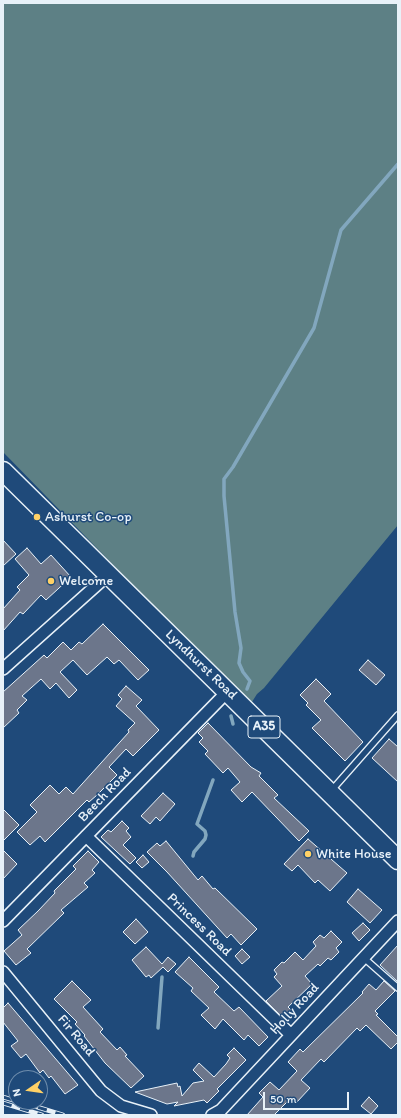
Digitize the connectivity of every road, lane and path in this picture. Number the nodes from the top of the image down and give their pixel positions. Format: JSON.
{"nodes":[{"id":1,"x":3,"y":471,"type":"edge"},
{"id":2,"x":108,"y":575,"type":"junction"},
{"id":3,"x":3,"y":669,"type":"edge"},
{"id":4,"x":228,"y":691,"type":"junction"},
{"id":5,"x":398,"y":715,"type":"edge"},
{"id":6,"x":330,"y":792,"type":"junction"},
{"id":7,"x":86,"y":836,"type":"junction"},
{"id":8,"x":398,"y":860,"type":"edge"},
{"id":9,"x":3,"y":920,"type":"edge"},
{"id":10,"x":398,"y":921,"type":"edge"},
{"id":11,"x":364,"y":958,"type":"junction"},
{"id":12,"x":3,"y":972,"type":"edge"},
{"id":13,"x":398,"y":988,"type":"edge"},
{"id":14,"x":291,"y":1035,"type":"junction"},
{"id":15,"x":151,"y":1115,"type":"edge"},
{"id":16,"x":212,"y":1115,"type":"edge"}],
"edges":[{"from":1,"to":2,"type":"main road","name":"Lyndhurst Road","number":"A35"},
{"from":2,"to":3,"type":"street"},
{"from":2,"to":4,"type":"main road","name":"Lyndhurst Road","number":"A35"},
{"from":4,"to":6,"type":"main road","name":"Lyndhurst Road","number":"A35"},
{"from":4,"to":7,"type":"street","name":"Beech Road"},
{"from":5,"to":6,"type":"lane"},
{"from":6,"to":8,"type":"main road","name":"Lyndhurst Road","number":"A35"},
{"from":7,"to":9,"type":"street","name":"Beech Road"},
{"from":7,"to":14,"type":"street","name":"Princess Road"},
{"from":10,"to":11,"type":"street","name":"Holly Road"},
{"from":11,"to":13,"type":"lane"},
{"from":11,"to":14,"type":"street","name":"Holly Road"},
{"from":12,"to":15,"type":"street","name":"Fir Road"},
{"from":14,"to":16,"type":"street","name":"Holly Road"}]}
